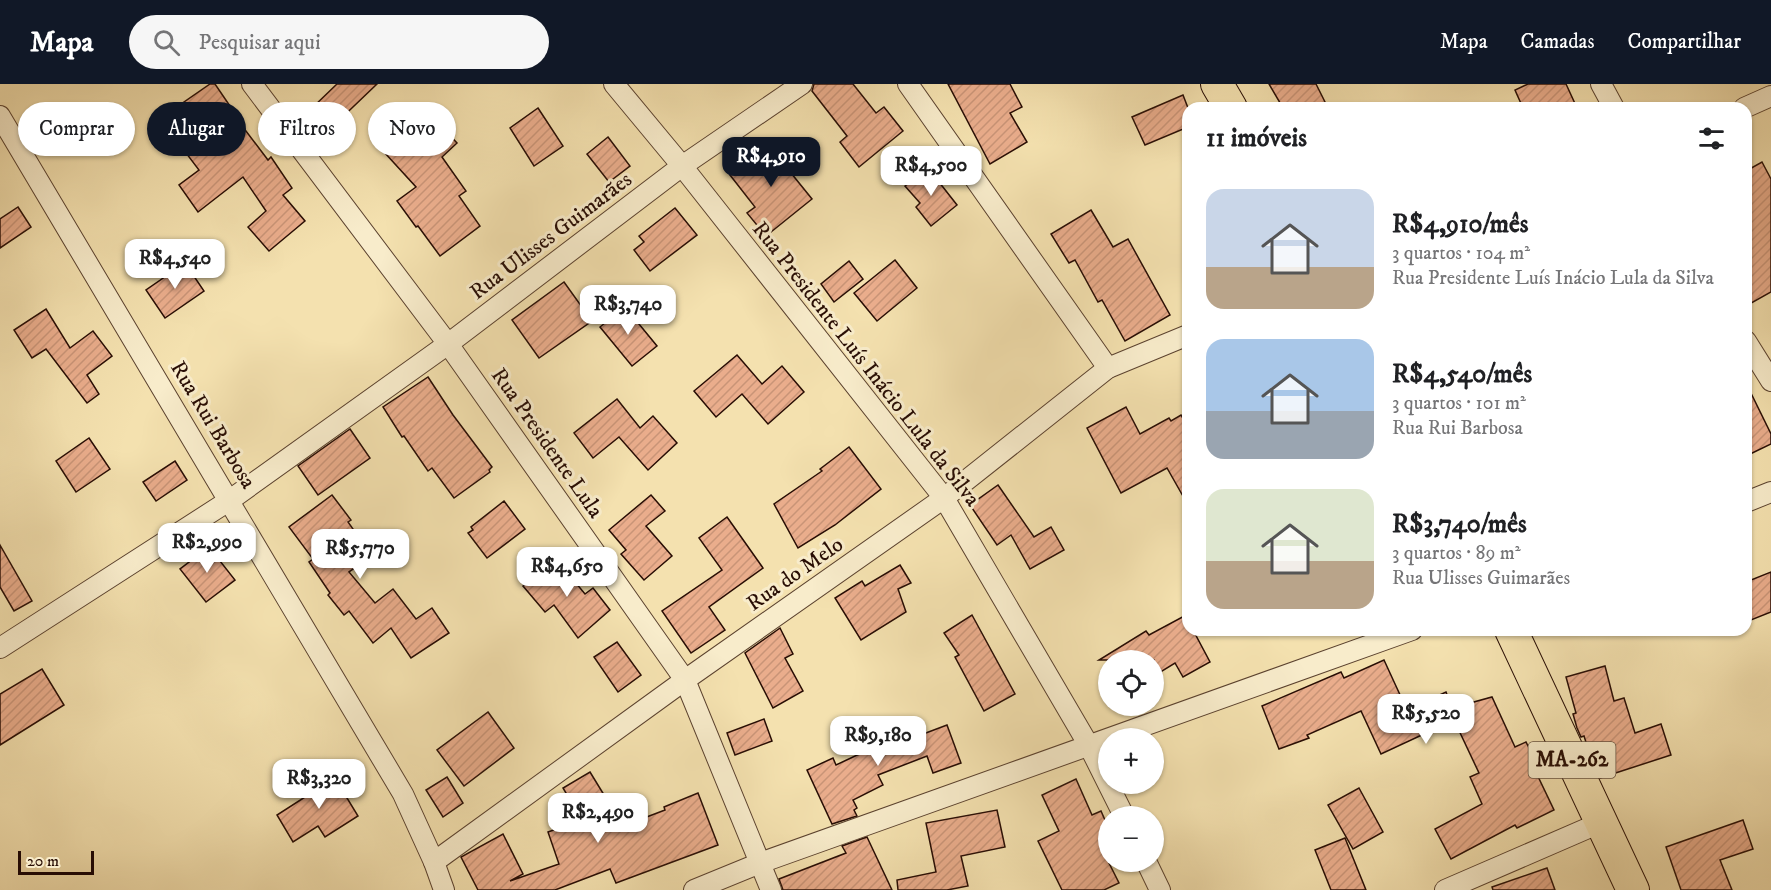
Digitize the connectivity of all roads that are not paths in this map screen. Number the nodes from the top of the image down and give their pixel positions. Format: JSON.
{"nodes":[{"id":1,"x":252,"y":84,"type":"edge"},
{"id":2,"x":614,"y":84,"type":"edge"},
{"id":3,"x":802,"y":84,"type":"edge"},
{"id":4,"x":908,"y":84,"type":"edge"},
{"id":5,"x":1217,"y":84,"type":"edge"},
{"id":6,"x":1601,"y":84,"type":"edge"},
{"id":7,"x":1771,"y":96,"type":"edge"},
{"id":8,"x":1228,"y":102,"type":"edge"},
{"id":9,"x":1611,"y":102,"type":"edge"},
{"id":10,"x":1752,"y":104,"type":"edge"},
{"id":11,"x":0,"y":116,"type":"edge"},
{"id":12,"x":682,"y":166,"type":"junction"},
{"id":13,"x":1182,"y":337,"type":"edge"},
{"id":14,"x":448,"y":344,"type":"junction"},
{"id":15,"x":1752,"y":350,"type":"edge"},
{"id":16,"x":1108,"y":368,"type":"junction"},
{"id":17,"x":1771,"y":381,"type":"edge"},
{"id":18,"x":1771,"y":492,"type":"edge"},
{"id":19,"x":944,"y":498,"type":"junction"},
{"id":20,"x":230,"y":500,"type":"junction"},
{"id":21,"x":1752,"y":500,"type":"edge"},
{"id":22,"x":1395,"y":636,"type":"edge"},
{"id":23,"x":1514,"y":636,"type":"edge"},
{"id":24,"x":2,"y":643,"type":"edge"},
{"id":25,"x":685,"y":680,"type":"junction"},
{"id":26,"x":1088,"y":744,"type":"junction"},
{"id":27,"x":1119,"y":806,"type":"edge"},
{"id":28,"x":1602,"y":822,"type":"junction"},
{"id":29,"x":434,"y":861,"type":"junction"},
{"id":30,"x":760,"y":863,"type":"junction"},
{"id":31,"x":1151,"y":872,"type":"edge"},
{"id":32,"x":444,"y":890,"type":"edge"},
{"id":33,"x":694,"y":890,"type":"edge"},
{"id":34,"x":771,"y":890,"type":"edge"},
{"id":35,"x":1160,"y":890,"type":"edge"},
{"id":36,"x":1445,"y":890,"type":"edge"},
{"id":37,"x":1633,"y":890,"type":"edge"}],
"edges":[{"from":1,"to":14,"type":"street","name":"Rua Presidente Lula"},
{"from":2,"to":12,"type":"street","name":"Rua Presidente Luís Inácio Lula da Silva"},
{"from":3,"to":12,"type":"street","name":"Rua Ulisses Guimarães"},
{"from":4,"to":16,"type":"street"},
{"from":5,"to":8,"type":"main road"},
{"from":6,"to":9,"type":"street"},
{"from":7,"to":10,"type":"street"},
{"from":11,"to":20,"type":"street","name":"Rua Rui Barbosa"},
{"from":12,"to":14,"type":"street","name":"Rua Ulisses Guimarães"},
{"from":12,"to":19,"type":"street","name":"Rua Presidente Luís Inácio Lula da Silva"},
{"from":13,"to":16,"type":"street","name":"Rua do Melo"},
{"from":14,"to":20,"type":"street","name":"Rua Ulisses Guimarães"},
{"from":14,"to":25,"type":"street","name":"Rua Presidente Lula"},
{"from":15,"to":17,"type":"street"},
{"from":16,"to":19,"type":"street","name":"Rua do Melo"},
{"from":18,"to":21,"type":"street"},
{"from":19,"to":25,"type":"street","name":"Rua do Melo"},
{"from":19,"to":26,"type":"street","name":"Rua Presidente Luís Inácio Lula da Silva"},
{"from":20,"to":24,"type":"street","name":"Rua Ulisses Guimarães"},
{"from":20,"to":29,"type":"street","name":"Rua Rui Barbosa"},
{"from":22,"to":26,"type":"street"},
{"from":23,"to":28,"type":"main road","number":"MA-262"},
{"from":25,"to":29,"type":"street","name":"Rua do Melo"},
{"from":25,"to":30,"type":"street","name":"Rua Presidente Lula"},
{"from":26,"to":27,"type":"street","name":"Rua Presidente Luís Inácio Lula da Silva"},
{"from":26,"to":30,"type":"street"},
{"from":28,"to":36,"type":"street"},
{"from":28,"to":37,"type":"main road","number":"MA-262"},
{"from":29,"to":32,"type":"street","name":"Rua Rui Barbosa"},
{"from":30,"to":33,"type":"street"},
{"from":30,"to":34,"type":"street","name":"Rua Presidente Lula"},
{"from":31,"to":35,"type":"street"}]}
